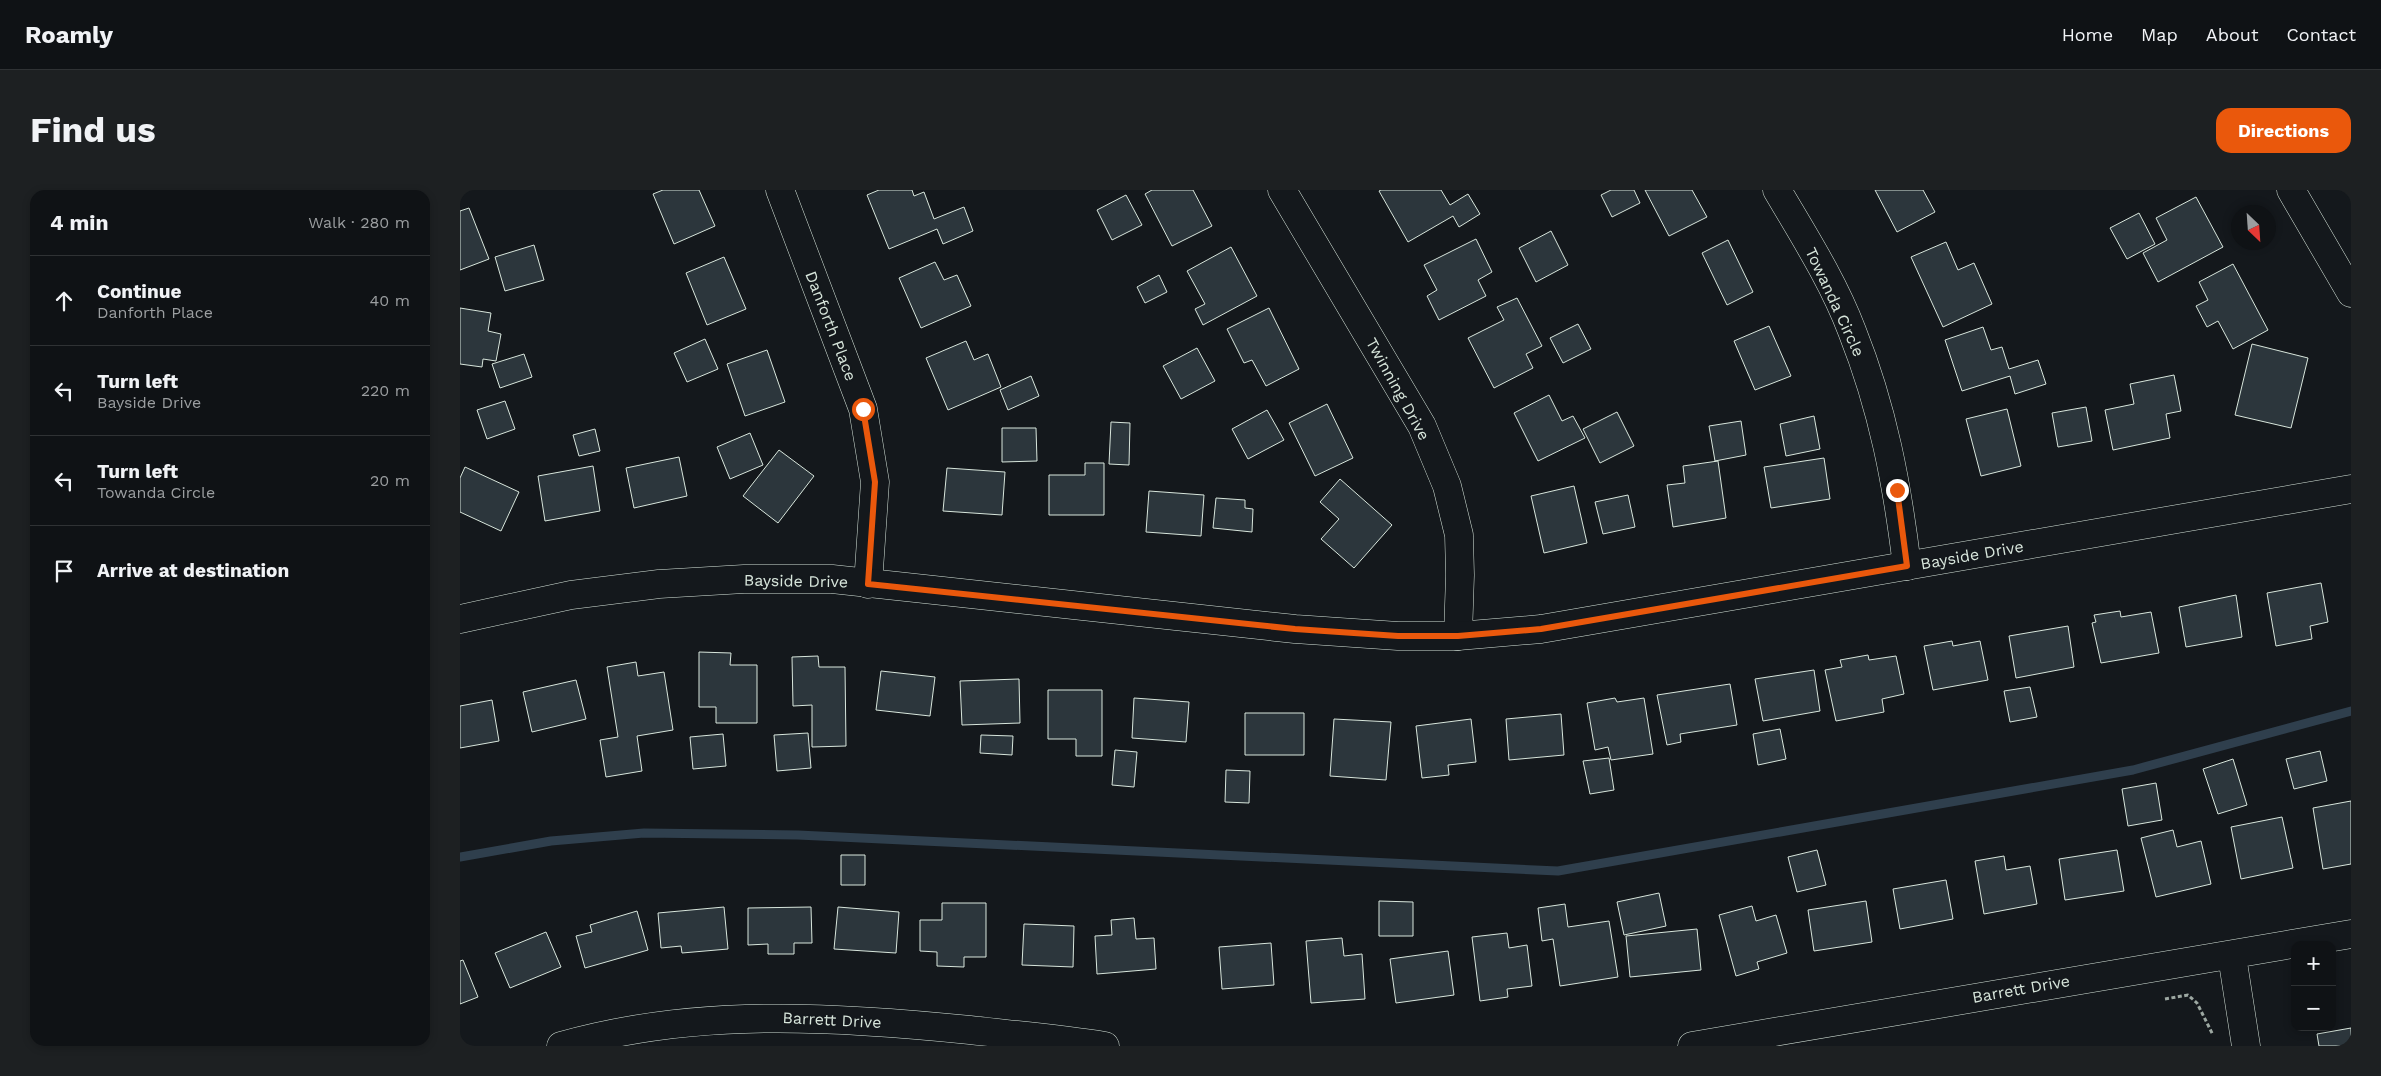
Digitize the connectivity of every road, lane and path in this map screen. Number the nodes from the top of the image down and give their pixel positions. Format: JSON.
{"nodes":[{"id":1,"x":780,"y":190,"type":"edge"},
{"id":2,"x":1282,"y":190,"type":"edge"},
{"id":3,"x":1777,"y":190,"type":"edge"},
{"id":4,"x":2291,"y":190,"type":"edge"},
{"id":5,"x":2351,"y":294,"type":"edge"},
{"id":6,"x":2351,"y":489,"type":"edge"},
{"id":7,"x":1907,"y":566,"type":"junction"},
{"id":8,"x":868,"y":584,"type":"junction"},
{"id":9,"x":460,"y":619,"type":"edge"},
{"id":10,"x":1458,"y":636,"type":"junction"},
{"id":11,"x":2351,"y":934,"type":"edge"},
{"id":12,"x":2232,"y":956,"type":"junction"},
{"id":13,"x":2159,"y":1000,"type":"dead end"},
{"id":14,"x":1826,"y":1034,"type":"edge"},
{"id":15,"x":2214,"y":1041,"type":"dead end"},
{"id":16,"x":561,"y":1046,"type":"edge"},
{"id":17,"x":1105,"y":1046,"type":"edge"},
{"id":18,"x":1692,"y":1046,"type":"edge"},
{"id":19,"x":2246,"y":1046,"type":"edge"}],
"edges":[{"from":1,"to":8,"type":"street","name":"Danforth Place"},
{"from":2,"to":10,"type":"street","name":"Twinning Drive"},
{"from":3,"to":7,"type":"street","name":"Towanda Circle"},
{"from":4,"to":5,"type":"street"},
{"from":6,"to":7,"type":"street","name":"Bayside Drive"},
{"from":7,"to":10,"type":"street","name":"Bayside Drive"},
{"from":8,"to":9,"type":"street","name":"Bayside Drive"},
{"from":8,"to":10,"type":"street","name":"Bayside Drive"},
{"from":11,"to":12,"type":"street","name":"Barrett Drive"},
{"from":12,"to":14,"type":"street","name":"Barrett Drive"},
{"from":12,"to":19,"type":"street"},
{"from":13,"to":15,"type":"path"},
{"from":14,"to":18,"type":"street","name":"Barrett Drive"},
{"from":16,"to":17,"type":"street","name":"Barrett Drive"}]}
